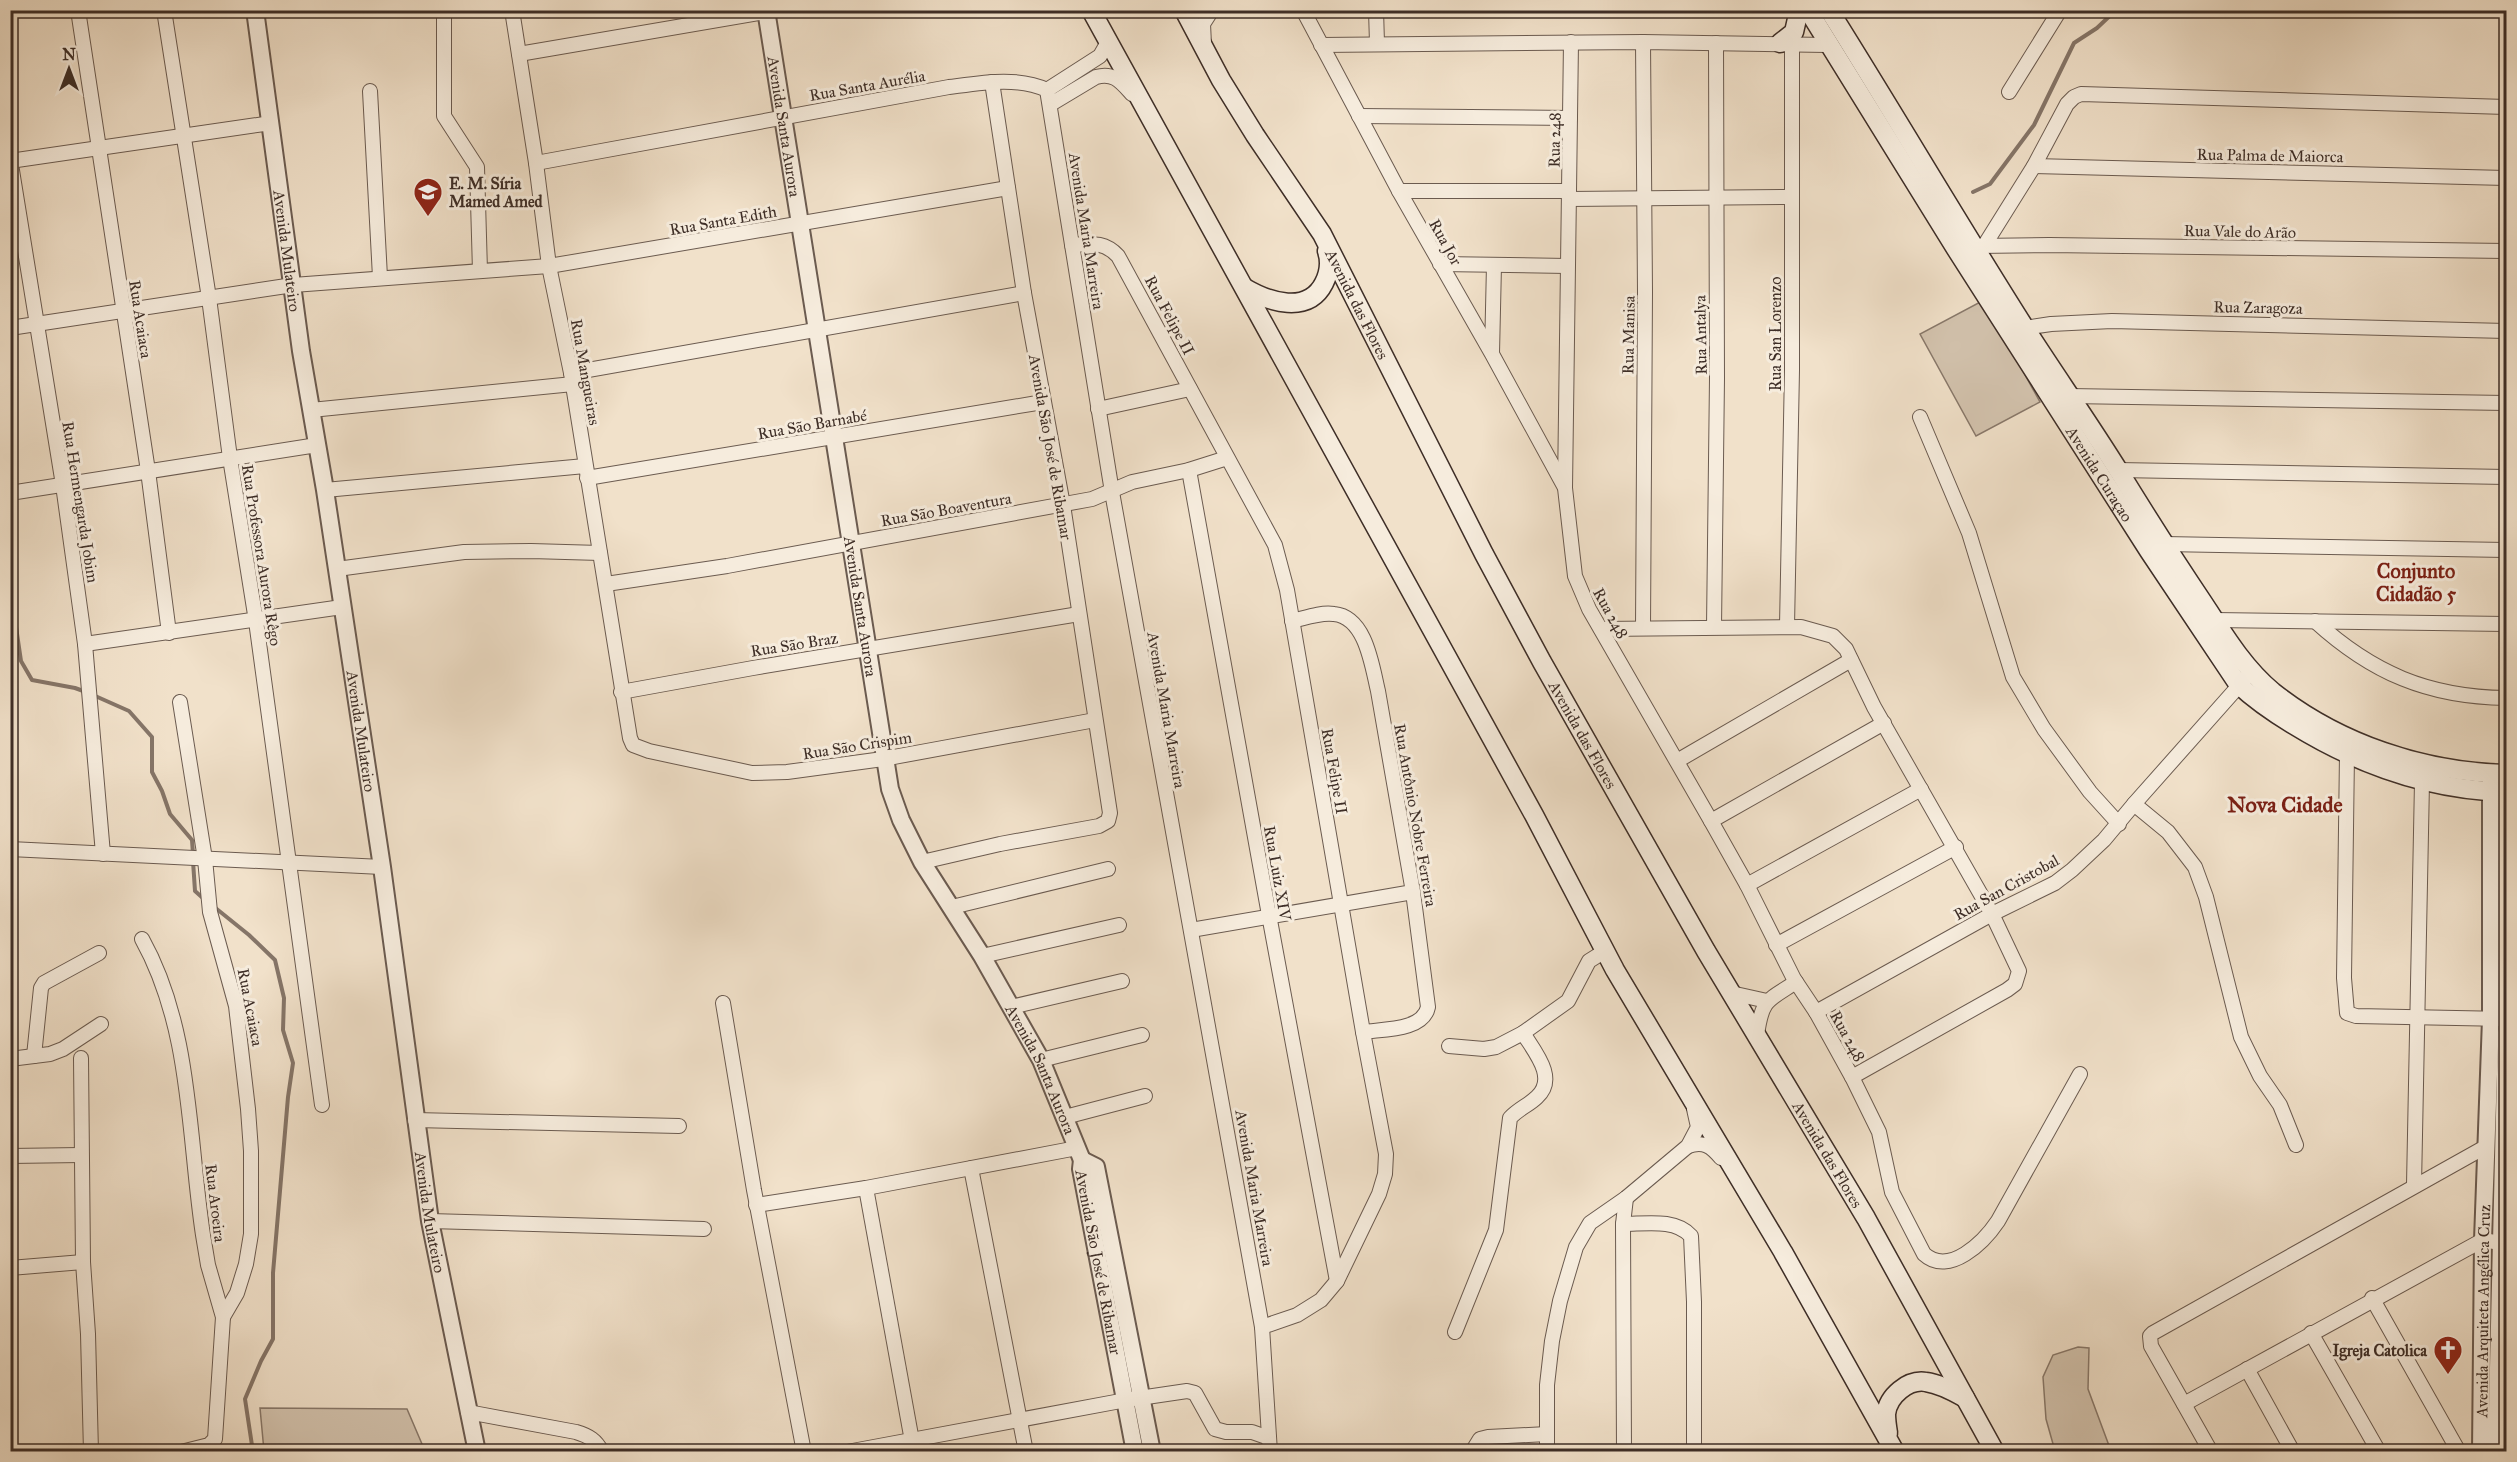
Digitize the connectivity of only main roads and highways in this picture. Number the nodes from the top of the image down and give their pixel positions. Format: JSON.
{"nodes":[{"id":1,"x":1090,"y":10,"type":"edge"},
{"id":2,"x":1184,"y":10,"type":"edge"},
{"id":3,"x":1798,"y":10,"type":"edge"},
{"id":4,"x":1808,"y":10,"type":"edge"},
{"id":5,"x":1829,"y":10,"type":"edge"},
{"id":6,"x":1786,"y":43,"type":"road end"},
{"id":7,"x":1902,"y":146,"type":"junction"},
{"id":8,"x":1322,"y":234,"type":"junction"},
{"id":9,"x":1245,"y":288,"type":"junction"},
{"id":10,"x":2016,"y":329,"type":"junction"},
{"id":11,"x":2499,"y":783,"type":"edge"},
{"id":12,"x":1965,"y":1398,"type":"junction"},
{"id":13,"x":1892,"y":1445,"type":"edge"},
{"id":14,"x":1995,"y":1452,"type":"edge"}],
"edges":[{"from":1,"to":9,"type":"main road"},
{"from":2,"to":8,"type":"main road","name":"Avenida das Flores"},
{"from":3,"to":6,"type":"main road"},
{"from":4,"to":7,"type":"main road","name":"Avenida Curaçao"},
{"from":5,"to":7,"type":"main road","name":"Avenida Curaçao"},
{"from":7,"to":10,"type":"main road","name":"Avenida Curaçao"},
{"from":7,"to":10,"type":"main road","name":"Avenida Curaçao"},
{"from":8,"to":9,"type":"main road"},
{"from":8,"to":12,"type":"main road","name":"Avenida das Flores"},
{"from":9,"to":13,"type":"main road"},
{"from":10,"to":11,"type":"main road","name":"Avenida Curaçao"},
{"from":10,"to":11,"type":"main road","name":"Avenida Curaçao"},
{"from":12,"to":13,"type":"main road"},
{"from":12,"to":14,"type":"main road","name":"Avenida das Flores"}]}
